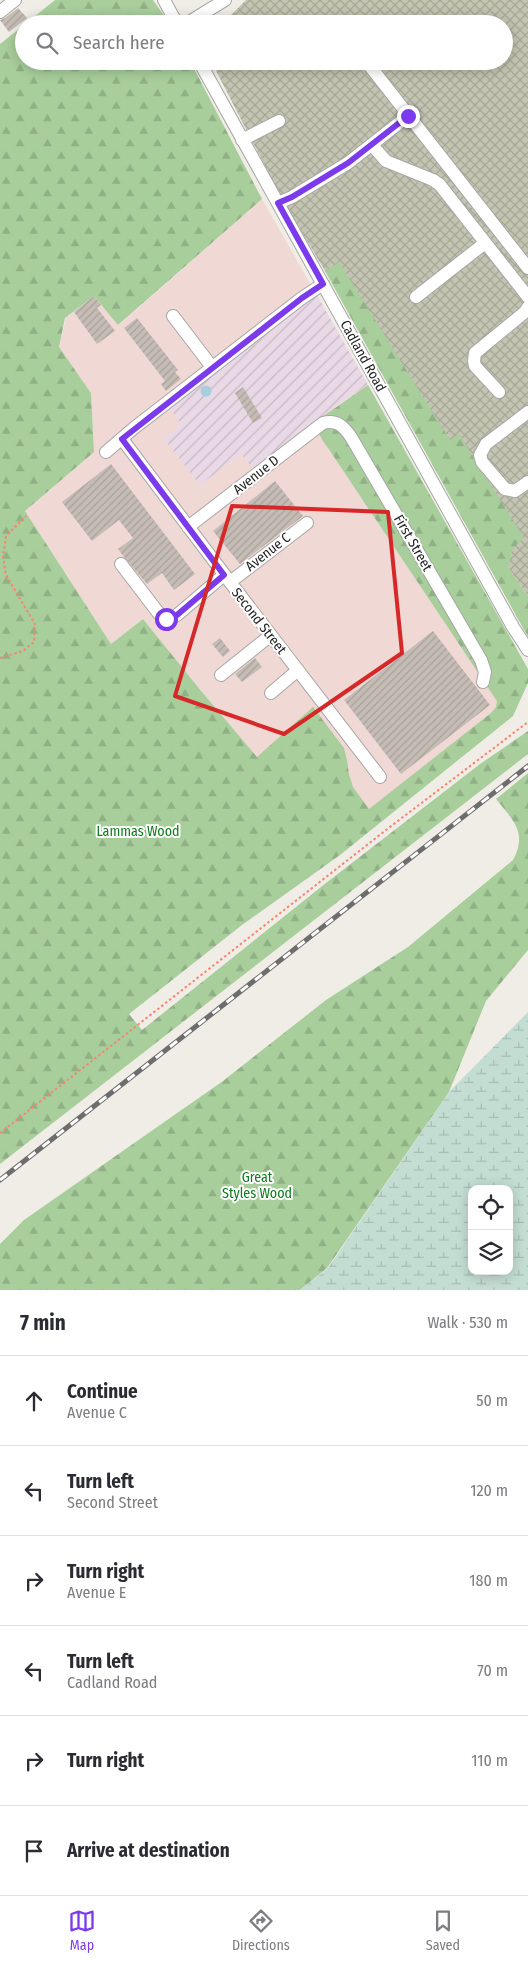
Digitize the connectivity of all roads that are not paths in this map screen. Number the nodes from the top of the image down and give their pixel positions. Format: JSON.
{"nodes":[{"id":1,"x":15,"y":0,"type":"edge"},
{"id":2,"x":164,"y":0,"type":"edge"},
{"id":3,"x":225,"y":0,"type":"edge"},
{"id":4,"x":0,"y":12,"type":"edge"},
{"id":5,"x":172,"y":15,"type":"edge"},
{"id":6,"x":200,"y":15,"type":"edge"},
{"id":7,"x":204,"y":70,"type":"edge"},
{"id":8,"x":373,"y":70,"type":"edge"},
{"id":9,"x":408,"y":116,"type":"junction"},
{"id":10,"x":279,"y":121,"type":"dead end"},
{"id":11,"x":242,"y":140,"type":"junction"},
{"id":12,"x":372,"y":145,"type":"junction"},
{"id":13,"x":278,"y":203,"type":"junction"},
{"id":14,"x":485,"y":243,"type":"junction"},
{"id":15,"x":528,"y":268,"type":"edge"},
{"id":16,"x":323,"y":284,"type":"junction"},
{"id":17,"x":416,"y":297,"type":"dead end"},
{"id":18,"x":528,"y":297,"type":"edge"},
{"id":19,"x":528,"y":307,"type":"edge"},
{"id":20,"x":172,"y":316,"type":"dead end"},
{"id":21,"x":212,"y":367,"type":"junction"},
{"id":22,"x":499,"y":392,"type":"dead end"},
{"id":23,"x":528,"y":412,"type":"edge"},
{"id":24,"x":323,"y":424,"type":"joint"},
{"id":25,"x":122,"y":439,"type":"junction"},
{"id":26,"x":106,"y":452,"type":"dead end"},
{"id":27,"x":528,"y":482,"type":"edge"},
{"id":28,"x":307,"y":522,"type":"dead end"},
{"id":29,"x":188,"y":527,"type":"junction"},
{"id":30,"x":122,"y":564,"type":"dead end"},
{"id":31,"x":227,"y":579,"type":"junction"},
{"id":32,"x":271,"y":635,"type":"junction"},
{"id":33,"x":528,"y":650,"type":"edge"},
{"id":34,"x":298,"y":670,"type":"junction"},
{"id":35,"x":221,"y":675,"type":"dead end"},
{"id":36,"x":483,"y":682,"type":"dead end"},
{"id":37,"x":271,"y":693,"type":"dead end"},
{"id":38,"x":380,"y":777,"type":"dead end"}],
"edges":[{"from":1,"to":4,"type":"street"},
{"from":2,"to":5,"type":"street"},
{"from":3,"to":6,"type":"street"},
{"from":7,"to":11,"type":"street","name":"Cadland Road"},
{"from":8,"to":9,"type":"street"},
{"from":9,"to":12,"type":"street"},
{"from":9,"to":15,"type":"street"},
{"from":10,"to":11,"type":"street"},
{"from":11,"to":13,"type":"street","name":"Cadland Road"},
{"from":12,"to":13,"type":"street"},
{"from":12,"to":14,"type":"street"},
{"from":13,"to":16,"type":"street","name":"Cadland Road"},
{"from":14,"to":17,"type":"street"},
{"from":14,"to":18,"type":"street"},
{"from":16,"to":21,"type":"street"},
{"from":16,"to":33,"type":"street","name":"Cadland Road"},
{"from":19,"to":22,"type":"street"},
{"from":20,"to":21,"type":"street"},
{"from":21,"to":25,"type":"street"},
{"from":23,"to":27,"type":"street"},
{"from":24,"to":29,"type":"street","name":"Avenue D"},
{"from":24,"to":36,"type":"street","name":"First Street"},
{"from":25,"to":26,"type":"street"},
{"from":25,"to":29,"type":"street","name":"Second Street"},
{"from":28,"to":31,"type":"street","name":"Avenue C"},
{"from":29,"to":31,"type":"street","name":"Second Street"},
{"from":30,"to":31,"type":"street","name":"Avenue C"},
{"from":31,"to":32,"type":"street","name":"Second Street"},
{"from":32,"to":34,"type":"street","name":"Second Street"},
{"from":32,"to":35,"type":"street"},
{"from":34,"to":37,"type":"street"},
{"from":34,"to":38,"type":"street","name":"Second Street"}]}
